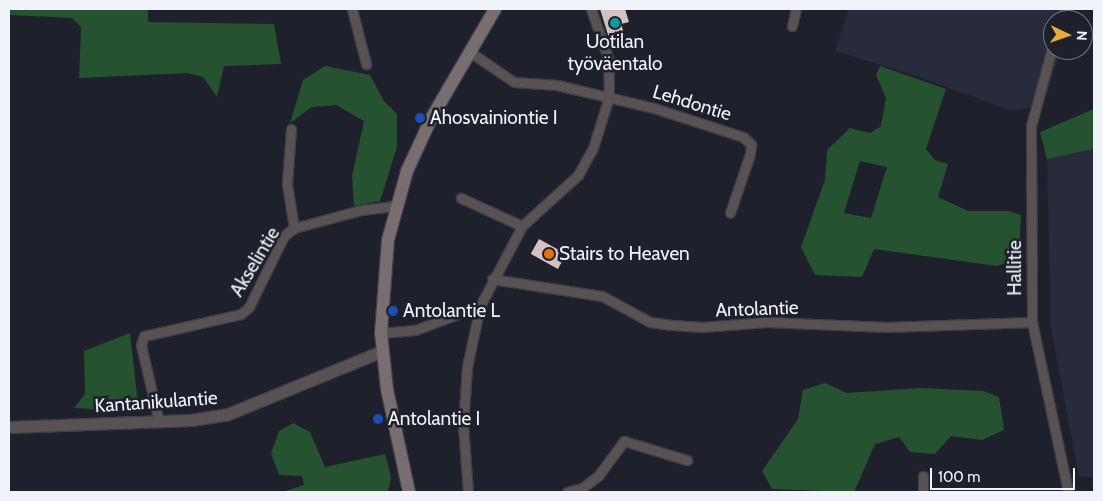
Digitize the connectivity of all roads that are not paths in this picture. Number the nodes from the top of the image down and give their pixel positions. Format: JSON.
{"nodes":[{"id":1,"x":352,"y":9,"type":"edge"},
{"id":2,"x":495,"y":9,"type":"edge"},
{"id":3,"x":592,"y":9,"type":"edge"},
{"id":4,"x":796,"y":9,"type":"edge"},
{"id":5,"x":792,"y":26,"type":"dead end"},
{"id":6,"x":470,"y":52,"type":"junction"},
{"id":7,"x":1049,"y":60,"type":"edge"},
{"id":8,"x":366,"y":64,"type":"dead end"},
{"id":9,"x":609,"y":97,"type":"junction"},
{"id":10,"x":291,"y":129,"type":"dead end"},
{"id":11,"x":461,"y":198,"type":"dead end"},
{"id":12,"x":396,"y":206,"type":"junction"},
{"id":13,"x":730,"y":213,"type":"dead end"},
{"id":14,"x":522,"y":226,"type":"junction"},
{"id":15,"x":294,"y":228,"type":"junction"},
{"id":16,"x":492,"y":279,"type":"junction"},
{"id":17,"x":480,"y":306,"type":"junction"},
{"id":18,"x":1032,"y":322,"type":"junction"},
{"id":19,"x":381,"y":333,"type":"junction"},
{"id":20,"x":382,"y":351,"type":"junction"},
{"id":21,"x":160,"y":422,"type":"junction"},
{"id":22,"x":9,"y":427,"type":"edge"},
{"id":23,"x":687,"y":460,"type":"dead end"},
{"id":24,"x":923,"y":476,"type":"dead end"},
{"id":25,"x":409,"y":492,"type":"edge"},
{"id":26,"x":468,"y":492,"type":"edge"},
{"id":27,"x":567,"y":492,"type":"edge"},
{"id":28,"x":923,"y":492,"type":"edge"},
{"id":29,"x":1068,"y":492,"type":"edge"}],
"edges":[{"from":1,"to":8,"type":"street"},
{"from":2,"to":6,"type":"main road"},
{"from":3,"to":9,"type":"street"},
{"from":4,"to":5,"type":"street"},
{"from":6,"to":9,"type":"street","name":"Lehdontie"},
{"from":6,"to":12,"type":"main road"},
{"from":7,"to":18,"type":"street","name":"Hallitie"},
{"from":9,"to":13,"type":"street","name":"Lehdontie"},
{"from":9,"to":14,"type":"street"},
{"from":10,"to":15,"type":"street","name":"Akselintie"},
{"from":11,"to":14,"type":"street"},
{"from":12,"to":15,"type":"street"},
{"from":12,"to":19,"type":"main road"},
{"from":14,"to":16,"type":"street"},
{"from":15,"to":21,"type":"street","name":"Akselintie"},
{"from":16,"to":17,"type":"street"},
{"from":16,"to":18,"type":"street","name":"Antolantie"},
{"from":17,"to":19,"type":"street"},
{"from":17,"to":26,"type":"street"},
{"from":18,"to":29,"type":"street","name":"Hallitie"},
{"from":19,"to":20,"type":"main road"},
{"from":20,"to":21,"type":"street","name":"Kantanikulantie"},
{"from":20,"to":25,"type":"main road"},
{"from":21,"to":22,"type":"street","name":"Kantanikulantie"},
{"from":23,"to":27,"type":"street"},
{"from":24,"to":28,"type":"street"}]}
